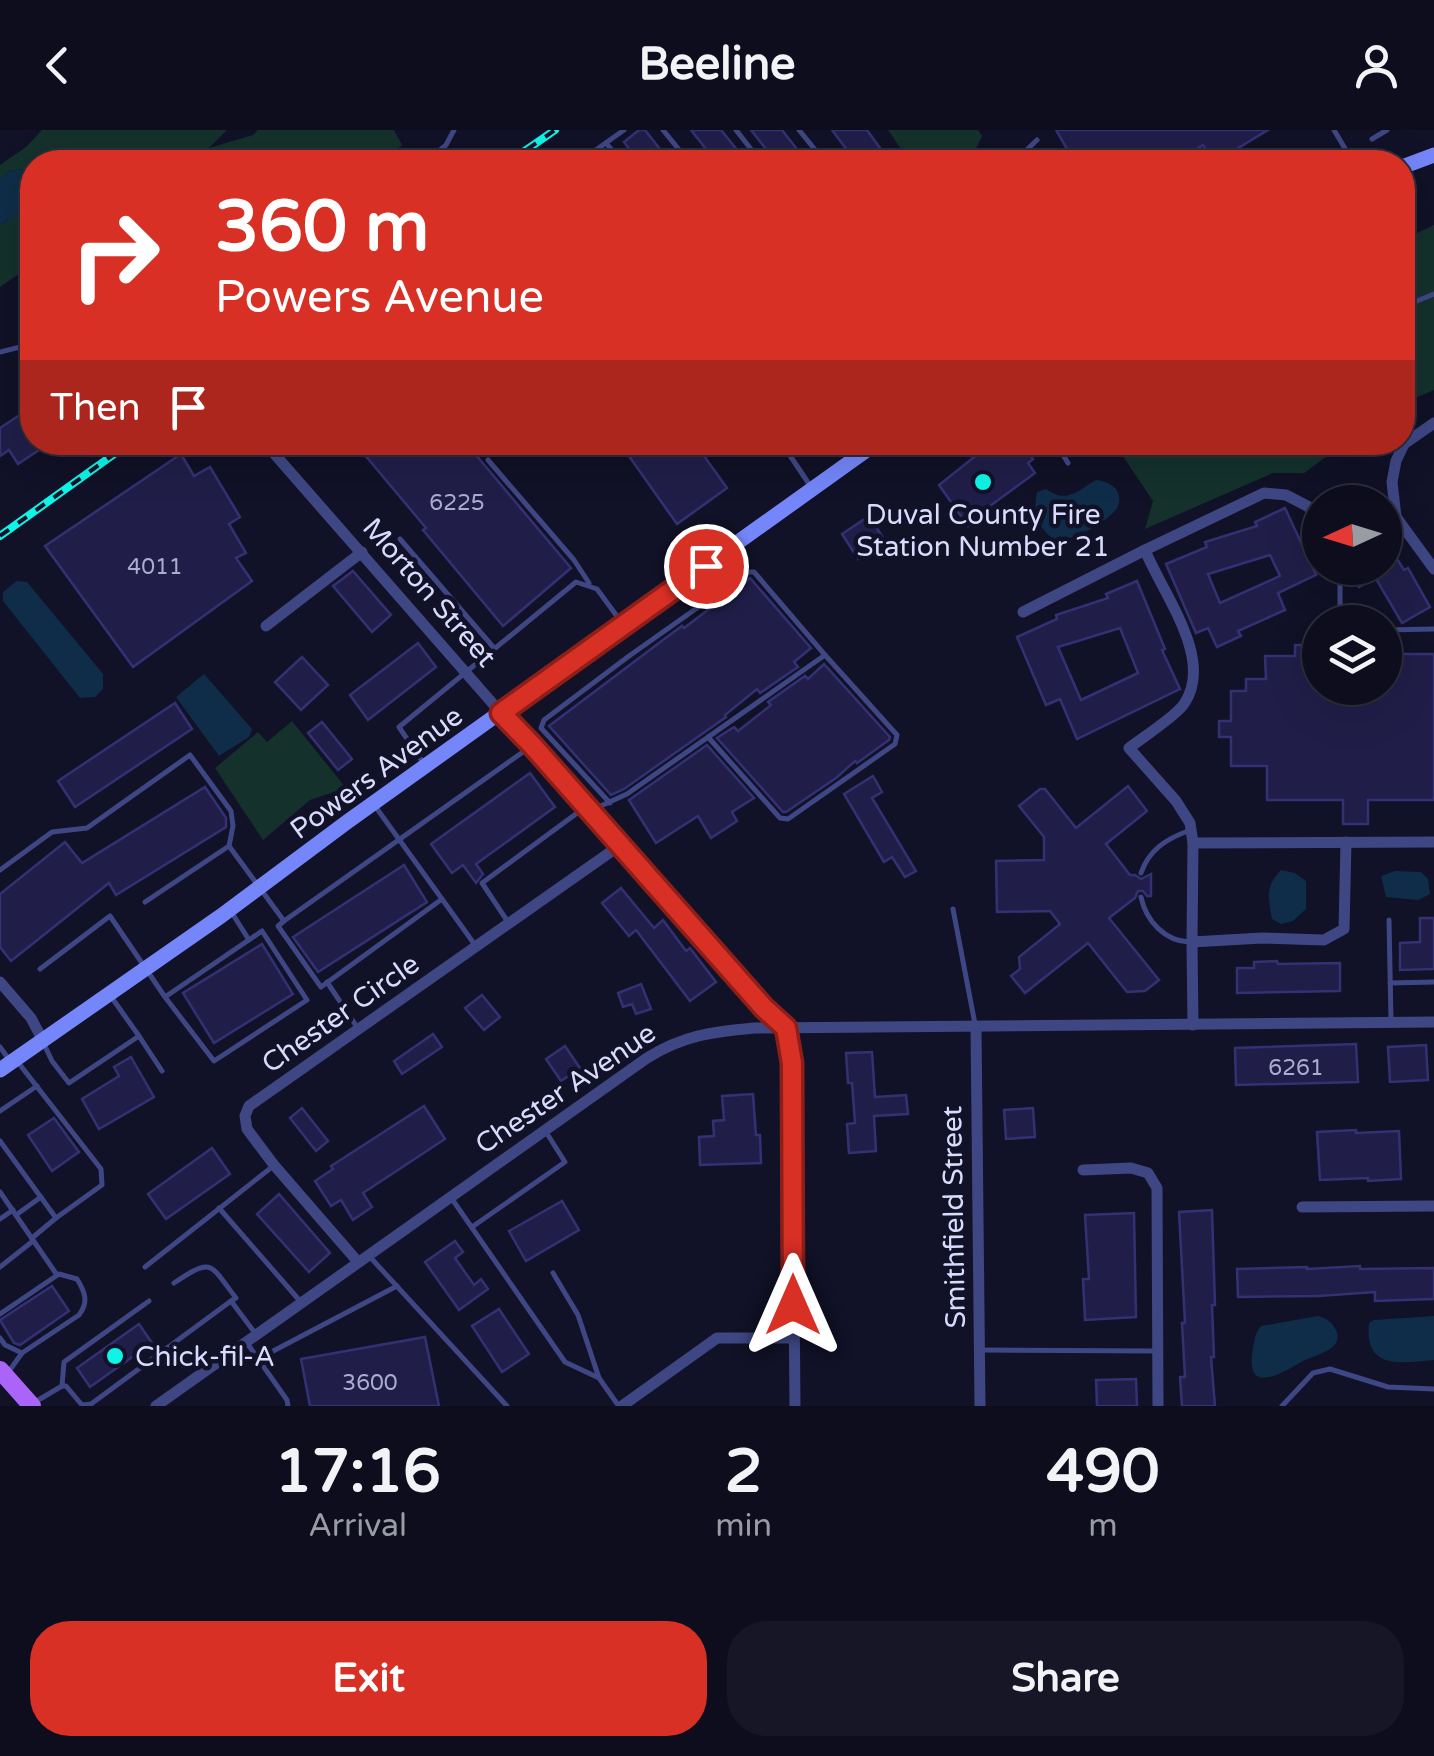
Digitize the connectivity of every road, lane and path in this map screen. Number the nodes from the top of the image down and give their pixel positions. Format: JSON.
{"nodes":[{"id":1,"x":624,"y":130,"type":"edge"},
{"id":2,"x":663,"y":130,"type":"edge"},
{"id":3,"x":736,"y":130,"type":"edge"},
{"id":4,"x":799,"y":130,"type":"edge"},
{"id":5,"x":1387,"y":130,"type":"edge"},
{"id":6,"x":1372,"y":139,"type":"dead end"},
{"id":7,"x":1036,"y":140,"type":"dead end"},
{"id":8,"x":606,"y":143,"type":"junction"},
{"id":9,"x":596,"y":150,"type":"edge"},
{"id":10,"x":612,"y":150,"type":"edge"},
{"id":11,"x":679,"y":150,"type":"edge"},
{"id":12,"x":752,"y":150,"type":"edge"},
{"id":13,"x":816,"y":150,"type":"edge"},
{"id":14,"x":1026,"y":150,"type":"edge"},
{"id":15,"x":276,"y":455,"type":"edge"},
{"id":16,"x":790,"y":455,"type":"edge"},
{"id":17,"x":860,"y":455,"type":"edge"},
{"id":18,"x":1063,"y":455,"type":"edge"},
{"id":19,"x":1399,"y":455,"type":"edge"},
{"id":20,"x":488,"y":460,"type":"dead end"},
{"id":21,"x":1068,"y":463,"type":"dead end"},
{"id":22,"x":1392,"y":485,"type":"edge"},
{"id":23,"x":813,"y":490,"type":"junction"},
{"id":24,"x":1302,"y":504,"type":"edge"},
{"id":25,"x":1402,"y":530,"type":"edge"},
{"id":26,"x":400,"y":539,"type":"dead end"},
{"id":27,"x":1145,"y":550,"type":"junction"},
{"id":28,"x":362,"y":552,"type":"junction"},
{"id":29,"x":1434,"y":569,"type":"edge"},
{"id":30,"x":591,"y":586,"type":"junction"},
{"id":31,"x":1023,"y":612,"type":"dead end"},
{"id":32,"x":266,"y":626,"type":"dead end"},
{"id":33,"x":624,"y":626,"type":"junction"},
{"id":34,"x":1434,"y":629,"type":"edge"},
{"id":35,"x":1402,"y":630,"type":"edge"},
{"id":36,"x":494,"y":648,"type":"junction"},
{"id":37,"x":826,"y":655,"type":"junction"},
{"id":38,"x":467,"y":672,"type":"junction"},
{"id":39,"x":501,"y":713,"type":"junction"},
{"id":40,"x":708,"y":737,"type":"junction"},
{"id":41,"x":532,"y":745,"type":"junction"},
{"id":42,"x":426,"y":766,"type":"junction"},
{"id":43,"x":610,"y":803,"type":"junction"},
{"id":44,"x":374,"y":804,"type":"junction"},
{"id":45,"x":588,"y":809,"type":"junction"},
{"id":46,"x":1192,"y":837,"type":"junction"},
{"id":47,"x":400,"y":839,"type":"junction"},
{"id":48,"x":1346,"y":842,"type":"junction"},
{"id":49,"x":1434,"y":842,"type":"edge"},
{"id":50,"x":228,"y":846,"type":"junction"},
{"id":51,"x":619,"y":846,"type":"junction"},
{"id":52,"x":0,"y":870,"type":"edge"},
{"id":53,"x":1141,"y":873,"type":"dead end"},
{"id":54,"x":259,"y":888,"type":"junction"},
{"id":55,"x":1141,"y":897,"type":"dead end"},
{"id":56,"x":442,"y":899,"type":"junction"},
{"id":57,"x":145,"y":902,"type":"dead end"},
{"id":58,"x":230,"y":909,"type":"junction"},
{"id":59,"x":953,"y":909,"type":"dead end"},
{"id":60,"x":1390,"y":920,"type":"dead end"},
{"id":61,"x":284,"y":922,"type":"junction"},
{"id":62,"x":510,"y":924,"type":"junction"},
{"id":63,"x":249,"y":940,"type":"junction"},
{"id":64,"x":1192,"y":942,"type":"junction"},
{"id":65,"x":477,"y":947,"type":"junction"},
{"id":66,"x":145,"y":967,"type":"junction"},
{"id":67,"x":40,"y":969,"type":"dead end"},
{"id":68,"x":0,"y":982,"type":"edge"},
{"id":69,"x":327,"y":982,"type":"junction"},
{"id":70,"x":1434,"y":982,"type":"edge"},
{"id":71,"x":1390,"y":983,"type":"junction"},
{"id":72,"x":108,"y":993,"type":"junction"},
{"id":73,"x":164,"y":997,"type":"junction"},
{"id":74,"x":1391,"y":1022,"type":"junction"},
{"id":75,"x":1434,"y":1022,"type":"edge"},
{"id":76,"x":1193,"y":1025,"type":"junction"},
{"id":77,"x":976,"y":1027,"type":"junction"},
{"id":78,"x":786,"y":1028,"type":"junction"},
{"id":79,"x":358,"y":1030,"type":"junction"},
{"id":80,"x":138,"y":1036,"type":"junction"},
{"id":81,"x":42,"y":1039,"type":"junction"},
{"id":82,"x":0,"y":1048,"type":"edge"},
{"id":83,"x":8,"y":1063,"type":"edge"},
{"id":84,"x":162,"y":1071,"type":"dead end"},
{"id":85,"x":37,"y":1086,"type":"junction"},
{"id":86,"x":0,"y":1111,"type":"edge"},
{"id":87,"x":545,"y":1130,"type":"junction"},
{"id":88,"x":0,"y":1141,"type":"edge"},
{"id":89,"x":274,"y":1166,"type":"junction"},
{"id":90,"x":1084,"y":1170,"type":"dead end"},
{"id":91,"x":0,"y":1192,"type":"edge"},
{"id":92,"x":41,"y":1197,"type":"junction"},
{"id":93,"x":451,"y":1197,"type":"junction"},
{"id":94,"x":1434,"y":1206,"type":"edge"},
{"id":95,"x":219,"y":1208,"type":"junction"},
{"id":96,"x":1302,"y":1208,"type":"dead end"},
{"id":97,"x":14,"y":1213,"type":"junction"},
{"id":98,"x":56,"y":1218,"type":"junction"},
{"id":99,"x":0,"y":1219,"type":"edge"},
{"id":100,"x":472,"y":1227,"type":"junction"},
{"id":101,"x":33,"y":1240,"type":"junction"},
{"id":102,"x":363,"y":1258,"type":"junction"},
{"id":103,"x":0,"y":1267,"type":"edge"},
{"id":104,"x":145,"y":1267,"type":"dead end"},
{"id":105,"x":553,"y":1272,"type":"dead end"},
{"id":106,"x":57,"y":1275,"type":"junction"},
{"id":107,"x":174,"y":1283,"type":"dead end"},
{"id":108,"x":397,"y":1286,"type":"junction"},
{"id":109,"x":149,"y":1301,"type":"dead end"},
{"id":110,"x":231,"y":1301,"type":"junction"},
{"id":111,"x":302,"y":1304,"type":"junction"},
{"id":112,"x":0,"y":1314,"type":"edge"},
{"id":113,"x":0,"y":1338,"type":"edge"},
{"id":114,"x":794,"y":1338,"type":"junction"},
{"id":115,"x":252,"y":1339,"type":"junction"},
{"id":116,"x":979,"y":1350,"type":"junction"},
{"id":117,"x":1158,"y":1351,"type":"junction"},
{"id":118,"x":22,"y":1353,"type":"junction"},
{"id":119,"x":258,"y":1359,"type":"junction"},
{"id":120,"x":3,"y":1374,"type":"edge"},
{"id":121,"x":600,"y":1378,"type":"junction"},
{"id":122,"x":62,"y":1386,"type":"junction"},
{"id":123,"x":1434,"y":1389,"type":"edge"},
{"id":124,"x":31,"y":1405,"type":"edge"},
{"id":125,"x":156,"y":1406,"type":"edge"},
{"id":126,"x":288,"y":1406,"type":"edge"},
{"id":127,"x":507,"y":1406,"type":"edge"},
{"id":128,"x":620,"y":1406,"type":"edge"},
{"id":129,"x":794,"y":1406,"type":"edge"},
{"id":130,"x":980,"y":1406,"type":"edge"},
{"id":131,"x":1158,"y":1406,"type":"edge"},
{"id":132,"x":1282,"y":1406,"type":"edge"}],
"edges":[{"from":1,"to":8,"type":"lane"},
{"from":2,"to":11,"type":"lane"},
{"from":3,"to":12,"type":"lane"},
{"from":4,"to":13,"type":"lane"},
{"from":5,"to":6,"type":"lane"},
{"from":7,"to":14,"type":"lane"},
{"from":8,"to":9,"type":"lane"},
{"from":8,"to":10,"type":"lane"},
{"from":15,"to":28,"type":"street","name":"Morton Street"},
{"from":16,"to":23,"type":"lane"},
{"from":17,"to":23,"type":"street","name":"Powers Avenue"},
{"from":18,"to":21,"type":"lane"},
{"from":19,"to":22,"type":"street"},
{"from":20,"to":30,"type":"lane"},
{"from":23,"to":33,"type":"street","name":"Powers Avenue"},
{"from":24,"to":27,"type":"street"},
{"from":25,"to":29,"type":"street"},
{"from":26,"to":36,"type":"lane"},
{"from":27,"to":31,"type":"street"},
{"from":27,"to":46,"type":"street"},
{"from":28,"to":32,"type":"street"},
{"from":28,"to":38,"type":"street","name":"Morton Street"},
{"from":30,"to":33,"type":"lane"},
{"from":30,"to":36,"type":"lane"},
{"from":33,"to":39,"type":"street","name":"Powers Avenue"},
{"from":34,"to":35,"type":"lane"},
{"from":36,"to":38,"type":"lane"},
{"from":37,"to":40,"type":"lane"},
{"from":37,"to":40,"type":"lane"},
{"from":37,"to":43,"type":"lane"},
{"from":38,"to":39,"type":"street","name":"Morton Street"},
{"from":38,"to":42,"type":"lane"},
{"from":39,"to":41,"type":"street","name":"Morton Street"},
{"from":39,"to":42,"type":"street","name":"Powers Avenue"},
{"from":40,"to":43,"type":"lane"},
{"from":41,"to":45,"type":"street","name":"Morton Street"},
{"from":41,"to":47,"type":"lane"},
{"from":42,"to":44,"type":"street","name":"Powers Avenue"},
{"from":43,"to":45,"type":"lane"},
{"from":44,"to":47,"type":"lane"},
{"from":44,"to":54,"type":"street","name":"Powers Avenue"},
{"from":45,"to":51,"type":"street","name":"Morton Street"},
{"from":45,"to":62,"type":"lane"},
{"from":46,"to":48,"type":"street"},
{"from":46,"to":53,"type":"lane"},
{"from":46,"to":64,"type":"street"},
{"from":47,"to":56,"type":"lane"},
{"from":47,"to":61,"type":"lane"},
{"from":48,"to":49,"type":"street"},
{"from":48,"to":64,"type":"street"},
{"from":50,"to":52,"type":"lane"},
{"from":50,"to":54,"type":"lane"},
{"from":50,"to":57,"type":"lane"},
{"from":51,"to":62,"type":"street","name":"Chester Circle"},
{"from":51,"to":78,"type":"street","name":"Morton Street"},
{"from":54,"to":58,"type":"street","name":"Powers Avenue"},
{"from":54,"to":61,"type":"lane"},
{"from":55,"to":64,"type":"lane"},
{"from":56,"to":65,"type":"lane"},
{"from":56,"to":69,"type":"lane"},
{"from":58,"to":63,"type":"lane"},
{"from":58,"to":66,"type":"street","name":"Powers Avenue"},
{"from":59,"to":77,"type":"lane"},
{"from":60,"to":71,"type":"lane"},
{"from":61,"to":69,"type":"lane"},
{"from":62,"to":65,"type":"street","name":"Chester Circle"},
{"from":63,"to":73,"type":"lane"},
{"from":63,"to":73,"type":"lane"},
{"from":64,"to":76,"type":"street"},
{"from":65,"to":79,"type":"street","name":"Chester Circle"},
{"from":66,"to":67,"type":"lane"},
{"from":66,"to":72,"type":"street","name":"Powers Avenue"},
{"from":66,"to":73,"type":"lane"},
{"from":68,"to":81,"type":"street"},
{"from":69,"to":79,"type":"lane"},
{"from":70,"to":71,"type":"lane"},
{"from":71,"to":74,"type":"lane"},
{"from":72,"to":80,"type":"lane"},
{"from":72,"to":81,"type":"street","name":"Powers Avenue"},
{"from":74,"to":75,"type":"street","name":"Chester Avenue"},
{"from":74,"to":76,"type":"street","name":"Chester Avenue"},
{"from":76,"to":77,"type":"street","name":"Chester Avenue"},
{"from":77,"to":78,"type":"street","name":"Chester Avenue"},
{"from":77,"to":116,"type":"street","name":"Smithfield Street"},
{"from":78,"to":87,"type":"street","name":"Chester Avenue"},
{"from":78,"to":114,"type":"street"},
{"from":79,"to":89,"type":"street","name":"Chester Circle"},
{"from":80,"to":81,"type":"lane"},
{"from":80,"to":84,"type":"lane"},
{"from":81,"to":83,"type":"street","name":"Powers Avenue"},
{"from":82,"to":83,"type":"lane"},
{"from":83,"to":85,"type":"lane"},
{"from":85,"to":86,"type":"lane"},
{"from":85,"to":98,"type":"lane"},
{"from":87,"to":93,"type":"street","name":"Chester Avenue"},
{"from":87,"to":100,"type":"lane"},
{"from":88,"to":92,"type":"lane"},
{"from":89,"to":95,"type":"lane"},
{"from":89,"to":102,"type":"street","name":"Chester Circle"},
{"from":90,"to":117,"type":"street"},
{"from":91,"to":97,"type":"lane"},
{"from":92,"to":97,"type":"lane"},
{"from":92,"to":98,"type":"lane"},
{"from":93,"to":100,"type":"lane"},
{"from":93,"to":102,"type":"street","name":"Chester Avenue"},
{"from":94,"to":96,"type":"street"},
{"from":95,"to":104,"type":"lane"},
{"from":95,"to":111,"type":"lane"},
{"from":97,"to":99,"type":"lane"},
{"from":97,"to":101,"type":"lane"},
{"from":98,"to":101,"type":"lane"},
{"from":100,"to":121,"type":"lane"},
{"from":101,"to":103,"type":"lane"},
{"from":101,"to":106,"type":"lane"},
{"from":102,"to":108,"type":"lane"},
{"from":102,"to":111,"type":"street","name":"Chester Avenue"},
{"from":105,"to":121,"type":"lane"},
{"from":106,"to":112,"type":"lane"},
{"from":106,"to":118,"type":"lane"},
{"from":107,"to":110,"type":"lane"},
{"from":108,"to":119,"type":"lane"},
{"from":108,"to":127,"type":"lane"},
{"from":109,"to":122,"type":"lane"},
{"from":110,"to":115,"type":"lane"},
{"from":110,"to":122,"type":"lane"},
{"from":111,"to":115,"type":"street","name":"Chester Avenue"},
{"from":113,"to":118,"type":"lane"},
{"from":114,"to":128,"type":"street"},
{"from":114,"to":129,"type":"street"},
{"from":115,"to":119,"type":"lane"},
{"from":115,"to":125,"type":"street","name":"Chester Avenue"},
{"from":116,"to":117,"type":"lane"},
{"from":116,"to":130,"type":"street","name":"Smithfield Street"},
{"from":117,"to":131,"type":"street"},
{"from":118,"to":120,"type":"lane"},
{"from":119,"to":126,"type":"lane"},
{"from":120,"to":124,"type":"main road"},
{"from":121,"to":128,"type":"lane"},
{"from":122,"to":124,"type":"lane"},
{"from":123,"to":132,"type":"lane"}]}
